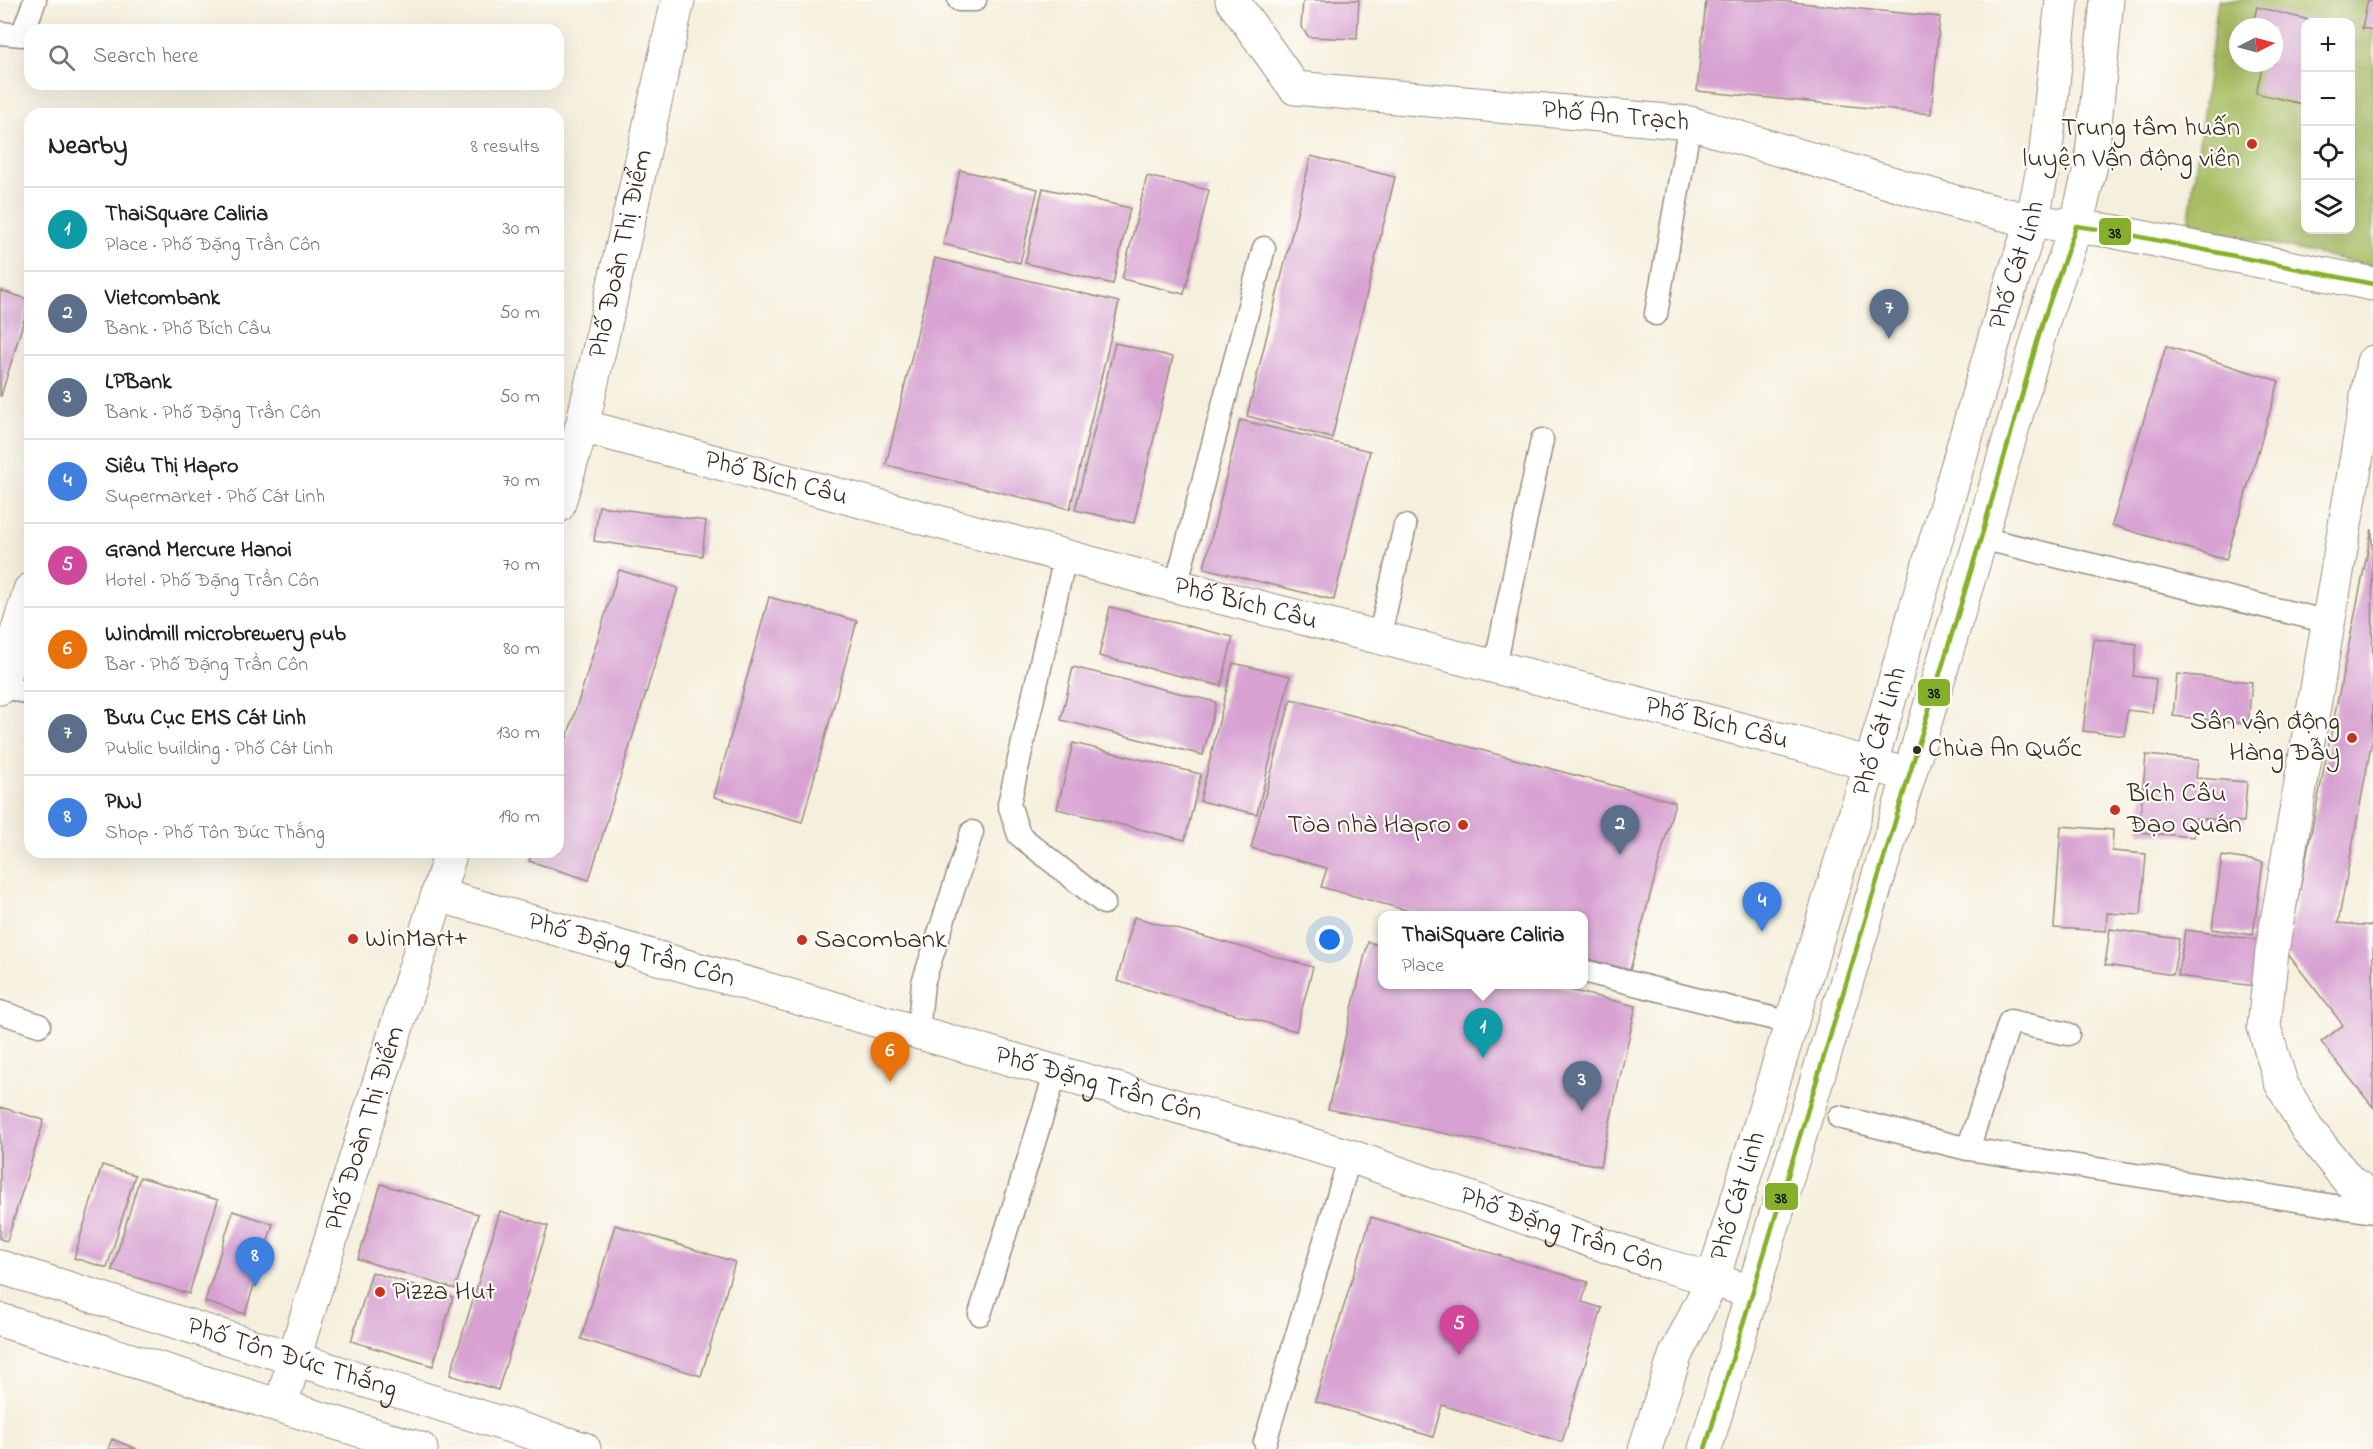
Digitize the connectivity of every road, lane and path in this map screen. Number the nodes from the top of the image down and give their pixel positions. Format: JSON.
{"nodes":[{"id":1,"x":35,"y":0,"type":"edge"},
{"id":2,"x":678,"y":0,"type":"edge"},
{"id":3,"x":959,"y":0,"type":"edge"},
{"id":4,"x":975,"y":0,"type":"edge"},
{"id":5,"x":1232,"y":0,"type":"edge"},
{"id":6,"x":2062,"y":0,"type":"edge"},
{"id":7,"x":2107,"y":0,"type":"edge"},
{"id":8,"x":26,"y":24,"type":"edge"},
{"id":9,"x":24,"y":30,"type":"edge"},
{"id":10,"x":0,"y":33,"type":"edge"},
{"id":11,"x":1690,"y":123,"type":"junction"},
{"id":12,"x":2032,"y":221,"type":"junction"},
{"id":13,"x":2076,"y":226,"type":"junction"},
{"id":14,"x":1264,"y":248,"type":"dead end"},
{"id":15,"x":2373,"y":284,"type":"edge"},
{"id":16,"x":1656,"y":314,"type":"dead end"},
{"id":17,"x":2373,"y":362,"type":"edge"},
{"id":18,"x":582,"y":426,"type":"junction"},
{"id":19,"x":1542,"y":440,"type":"dead end"},
{"id":20,"x":564,"y":486,"type":"edge"},
{"id":21,"x":1405,"y":526,"type":"dead end"},
{"id":22,"x":1981,"y":538,"type":"junction"},
{"id":23,"x":1065,"y":557,"type":"junction"},
{"id":24,"x":1176,"y":586,"type":"junction"},
{"id":25,"x":24,"y":609,"type":"edge"},
{"id":26,"x":2329,"y":622,"type":"junction"},
{"id":27,"x":1379,"y":638,"type":"junction"},
{"id":28,"x":1495,"y":667,"type":"junction"},
{"id":29,"x":0,"y":686,"type":"edge"},
{"id":30,"x":24,"y":692,"type":"edge"},
{"id":31,"x":1871,"y":763,"type":"junction"},
{"id":32,"x":1909,"y":774,"type":"junction"},
{"id":33,"x":972,"y":832,"type":"dead end"},
{"id":34,"x":450,"y":858,"type":"edge"},
{"id":35,"x":438,"y":895,"type":"junction"},
{"id":36,"x":1104,"y":903,"type":"dead end"},
{"id":37,"x":1588,"y":972,"type":"edge"},
{"id":38,"x":0,"y":1012,"type":"edge"},
{"id":39,"x":1791,"y":1023,"type":"junction"},
{"id":40,"x":39,"y":1025,"type":"dead end"},
{"id":41,"x":918,"y":1032,"type":"junction"},
{"id":42,"x":2068,"y":1034,"type":"dead end"},
{"id":43,"x":1056,"y":1072,"type":"junction"},
{"id":44,"x":1839,"y":1116,"type":"dead end"},
{"id":45,"x":1968,"y":1149,"type":"junction"},
{"id":46,"x":1350,"y":1156,"type":"junction"},
{"id":47,"x":2373,"y":1198,"type":"edge"},
{"id":48,"x":2373,"y":1212,"type":"edge"},
{"id":49,"x":0,"y":1267,"type":"edge"},
{"id":50,"x":1713,"y":1279,"type":"junction"},
{"id":51,"x":1752,"y":1293,"type":"junction"},
{"id":52,"x":980,"y":1314,"type":"dead end"},
{"id":53,"x":0,"y":1320,"type":"edge"},
{"id":54,"x":294,"y":1359,"type":"junction"},
{"id":55,"x":281,"y":1406,"type":"junction"},
{"id":56,"x":1265,"y":1442,"type":"dead end"},
{"id":57,"x":400,"y":1446,"type":"edge"},
{"id":58,"x":584,"y":1449,"type":"edge"},
{"id":59,"x":1645,"y":1449,"type":"edge"},
{"id":60,"x":1706,"y":1449,"type":"edge"}],
"edges":[{"from":1,"to":8,"type":"lane"},
{"from":2,"to":18,"type":"street","name":"Phố Đoàn Thị Điểm"},
{"from":3,"to":4,"type":"lane"},
{"from":5,"to":11,"type":"street","name":"Phố An Trạch"},
{"from":6,"to":12,"type":"street","name":"Phố Cát Linh"},
{"from":7,"to":13,"type":"street","name":"Phố Cát Linh"},
{"from":9,"to":10,"type":"lane"},
{"from":11,"to":12,"type":"street","name":"Phố An Trạch"},
{"from":11,"to":16,"type":"lane"},
{"from":12,"to":13,"type":"street","name":"Phố An Trạch"},
{"from":12,"to":31,"type":"street","name":"Phố Cát Linh"},
{"from":13,"to":15,"type":"street","name":"Phố An Trạch"},
{"from":13,"to":22,"type":"street","name":"Phố Cát Linh"},
{"from":14,"to":24,"type":"lane"},
{"from":17,"to":26,"type":"street"},
{"from":18,"to":20,"type":"street","name":"Phố Đoàn Thị Điểm"},
{"from":18,"to":23,"type":"street","name":"Phố Bích Câu"},
{"from":19,"to":28,"type":"lane"},
{"from":21,"to":27,"type":"lane"},
{"from":22,"to":26,"type":"lane"},
{"from":22,"to":32,"type":"street","name":"Phố Cát Linh"},
{"from":23,"to":24,"type":"street","name":"Phố Bích Câu"},
{"from":23,"to":36,"type":"lane"},
{"from":24,"to":27,"type":"street","name":"Phố Bích Câu"},
{"from":25,"to":29,"type":"street"},
{"from":26,"to":47,"type":"street"},
{"from":27,"to":28,"type":"street","name":"Phố Bích Câu"},
{"from":28,"to":31,"type":"street","name":"Phố Bích Câu"},
{"from":29,"to":30,"type":"lane"},
{"from":31,"to":32,"type":"street","name":"Phố Bích Câu"},
{"from":31,"to":39,"type":"street","name":"Phố Cát Linh"},
{"from":32,"to":51,"type":"street","name":"Phố Cát Linh"},
{"from":33,"to":41,"type":"lane"},
{"from":34,"to":35,"type":"street","name":"Phố Đoàn Thị Điểm"},
{"from":35,"to":41,"type":"street","name":"Phố Đặng Trần Côn"},
{"from":35,"to":54,"type":"street","name":"Phố Đoàn Thị Điểm"},
{"from":37,"to":39,"type":"lane"},
{"from":38,"to":40,"type":"lane"},
{"from":39,"to":50,"type":"street","name":"Phố Cát Linh"},
{"from":41,"to":43,"type":"street","name":"Phố Đặng Trần Côn"},
{"from":42,"to":45,"type":"lane"},
{"from":43,"to":46,"type":"street","name":"Phố Đặng Trần Côn"},
{"from":43,"to":52,"type":"lane"},
{"from":44,"to":45,"type":"lane"},
{"from":45,"to":48,"type":"lane"},
{"from":46,"to":50,"type":"street","name":"Phố Đặng Trần Côn"},
{"from":46,"to":56,"type":"lane"},
{"from":49,"to":54,"type":"street","name":"Phố Tôn Đức Thắng"},
{"from":50,"to":51,"type":"street","name":"Phố Đặng Trần Côn"},
{"from":50,"to":59,"type":"street","name":"Phố Cát Linh"},
{"from":51,"to":60,"type":"street","name":"Phố Cát Linh"},
{"from":53,"to":55,"type":"street","name":"Phố Tôn Đức Thắng"},
{"from":54,"to":55,"type":"street","name":"Phố Đoàn Thị Điểm"},
{"from":54,"to":58,"type":"street","name":"Phố Tôn Đức Thắng"},
{"from":55,"to":57,"type":"street","name":"Phố Tôn Đức Thắng"}]}
